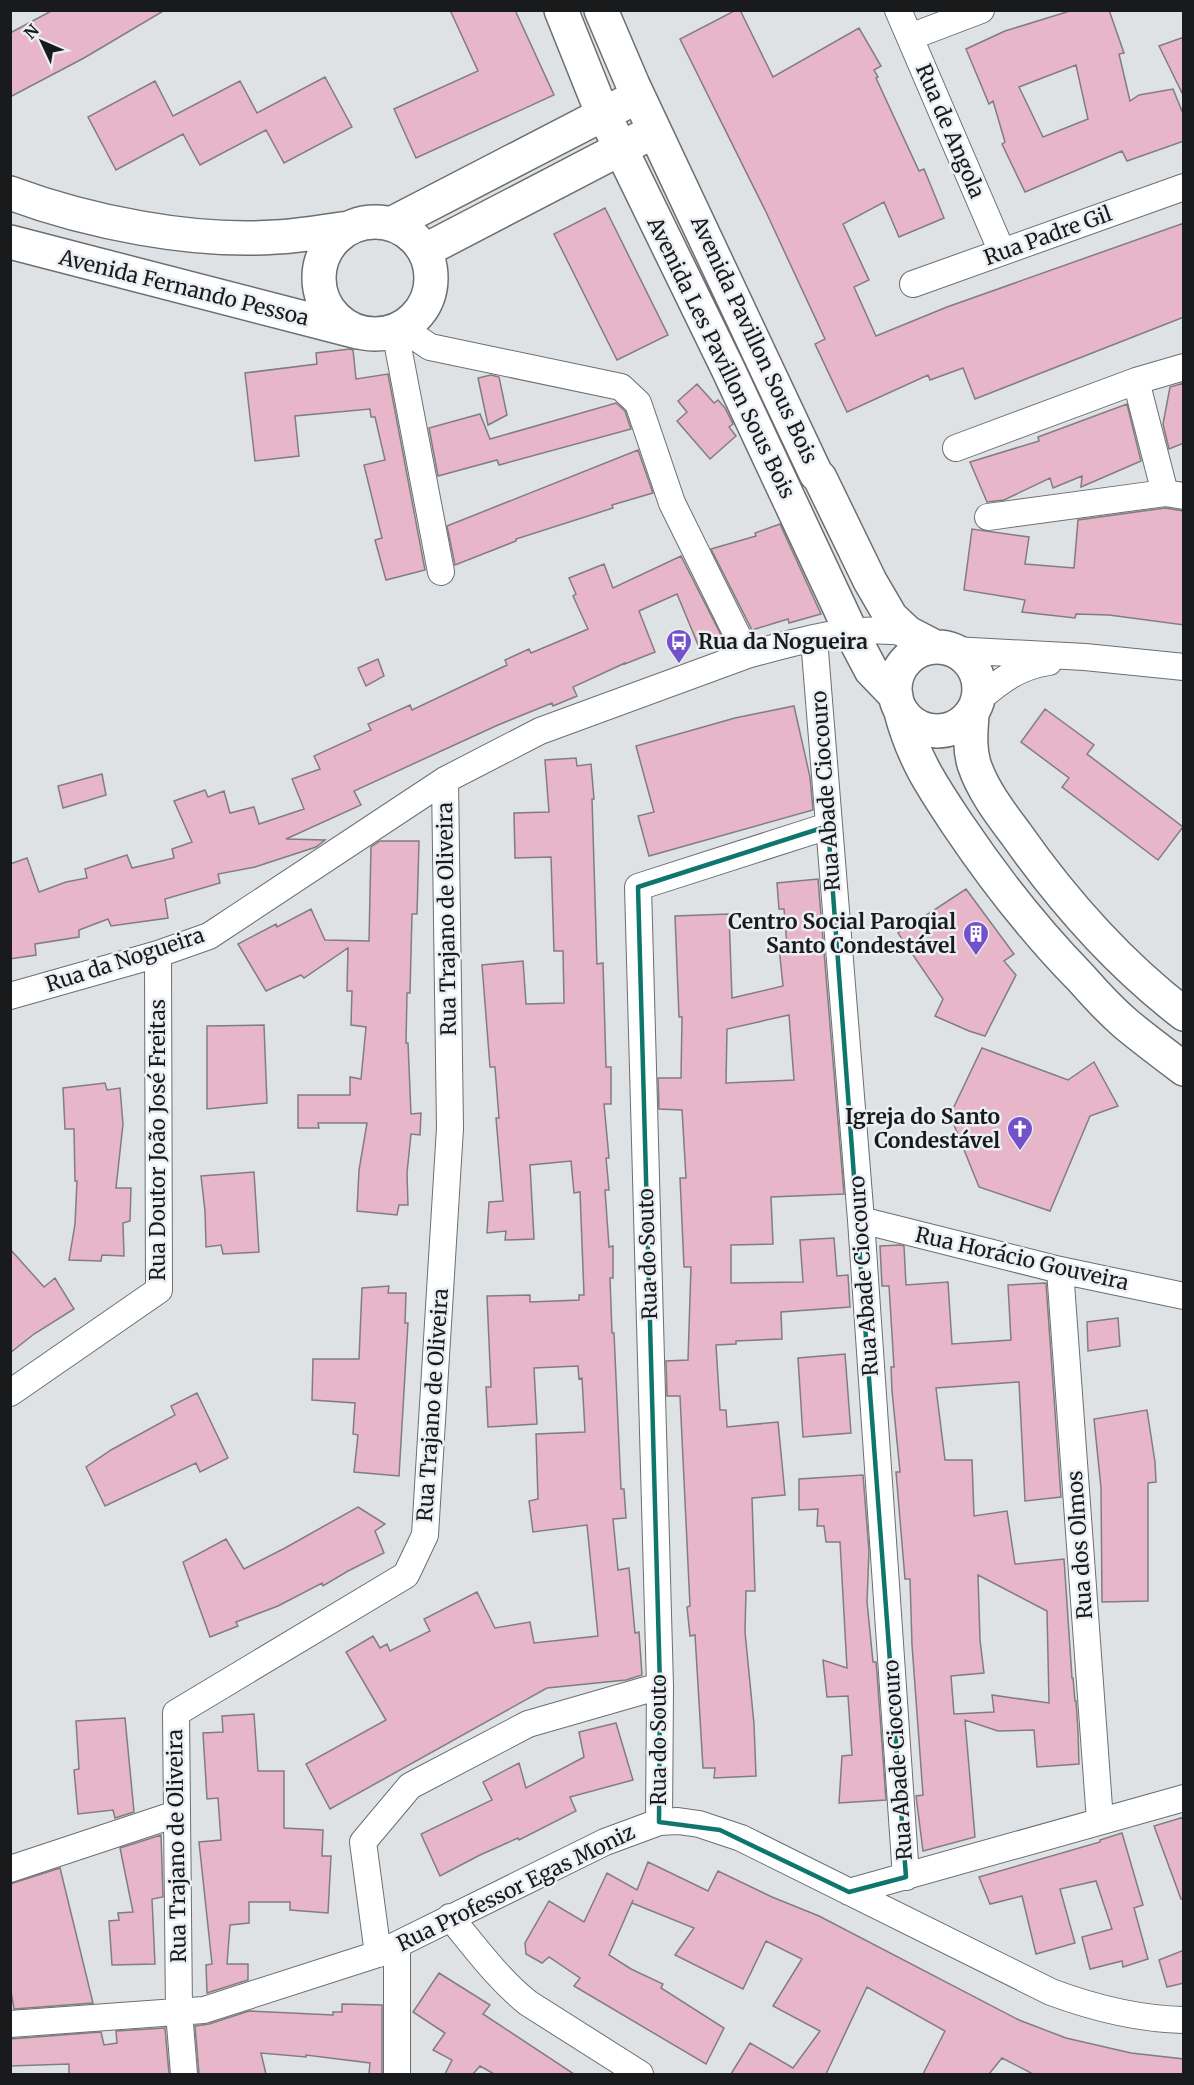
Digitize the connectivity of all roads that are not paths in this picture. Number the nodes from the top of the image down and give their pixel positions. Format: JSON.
{"nodes":[{"id":1,"x":561,"y":10,"type":"edge"},
{"id":2,"x":601,"y":10,"type":"edge"},
{"id":3,"x":898,"y":10,"type":"edge"},
{"id":4,"x":981,"y":10,"type":"edge"},
{"id":5,"x":910,"y":37,"type":"junction"},
{"id":6,"x":638,"y":96,"type":"junction"},
{"id":7,"x":604,"y":114,"type":"junction"},
{"id":8,"x":655,"y":131,"type":"junction"},
{"id":9,"x":620,"y":147,"type":"junction"},
{"id":10,"x":1184,"y":187,"type":"edge"},
{"id":11,"x":10,"y":193,"type":"edge"},
{"id":12,"x":391,"y":224,"type":"junction"},
{"id":13,"x":349,"y":228,"type":"junction"},
{"id":14,"x":10,"y":242,"type":"edge"},
{"id":15,"x":424,"y":250,"type":"junction"},
{"id":16,"x":1002,"y":252,"type":"junction"},
{"id":17,"x":913,"y":284,"type":"dead end"},
{"id":18,"x":398,"y":329,"type":"junction"},
{"id":19,"x":358,"y":333,"type":"junction"},
{"id":20,"x":1184,"y":367,"type":"edge"},
{"id":21,"x":1136,"y":381,"type":"junction"},
{"id":22,"x":956,"y":448,"type":"dead end"},
{"id":23,"x":1174,"y":494,"type":"edge"},
{"id":24,"x":988,"y":517,"type":"dead end"},
{"id":25,"x":441,"y":572,"type":"dead end"},
{"id":26,"x":852,"y":632,"type":"junction"},
{"id":27,"x":814,"y":639,"type":"junction"},
{"id":28,"x":932,"y":644,"type":"junction"},
{"id":29,"x":747,"y":655,"type":"junction"},
{"id":30,"x":1085,"y":657,"type":"junction"},
{"id":31,"x":1184,"y":668,"type":"edge"},
{"id":32,"x":899,"y":704,"type":"junction"},
{"id":33,"x":975,"y":706,"type":"junction"},
{"id":34,"x":446,"y":780,"type":"junction"},
{"id":35,"x":828,"y":826,"type":"junction"},
{"id":36,"x":158,"y":954,"type":"junction"},
{"id":37,"x":10,"y":996,"type":"edge"},
{"id":38,"x":1184,"y":1014,"type":"edge"},
{"id":39,"x":1184,"y":1069,"type":"edge"},
{"id":40,"x":861,"y":1220,"type":"junction"},
{"id":41,"x":1060,"y":1270,"type":"junction"},
{"id":42,"x":1184,"y":1296,"type":"edge"},
{"id":43,"x":10,"y":1393,"type":"edge"},
{"id":44,"x":660,"y":1686,"type":"junction"},
{"id":45,"x":1184,"y":1798,"type":"edge"},
{"id":46,"x":176,"y":1814,"type":"junction"},
{"id":47,"x":1100,"y":1821,"type":"junction"},
{"id":48,"x":659,"y":1822,"type":"junction"},
{"id":49,"x":10,"y":1869,"type":"edge"},
{"id":50,"x":906,"y":1877,"type":"junction"},
{"id":51,"x":849,"y":1892,"type":"junction"},
{"id":52,"x":450,"y":1917,"type":"junction"},
{"id":53,"x":388,"y":1950,"type":"junction"},
{"id":54,"x":179,"y":2012,"type":"junction"},
{"id":55,"x":1184,"y":2020,"type":"edge"},
{"id":56,"x":10,"y":2024,"type":"edge"},
{"id":57,"x":183,"y":2074,"type":"edge"},
{"id":58,"x":397,"y":2074,"type":"edge"},
{"id":59,"x":640,"y":2074,"type":"edge"}],
"edges":[{"from":1,"to":7,"type":"street","name":"Avenida Les Pavillon Sous Bois"},
{"from":2,"to":6,"type":"street","name":"Avenida Pavillon Sous Bois"},
{"from":3,"to":5,"type":"street","name":"Rua de Angola"},
{"from":4,"to":5,"type":"street"},
{"from":5,"to":16,"type":"street","name":"Rua de Angola"},
{"from":6,"to":7,"type":"street"},
{"from":6,"to":8,"type":"street","name":"Avenida Pavillon Sous Bois"},
{"from":7,"to":9,"type":"street","name":"Avenida Les Pavillon Sous Bois"},
{"from":7,"to":12,"type":"street"},
{"from":8,"to":9,"type":"street"},
{"from":8,"to":28,"type":"street","name":"Avenida Pavillon Sous Bois"},
{"from":9,"to":15,"type":"street"},
{"from":9,"to":26,"type":"street","name":"Avenida Les Pavillon Sous Bois"},
{"from":10,"to":16,"type":"street","name":"Rua Padre Gil"},
{"from":11,"to":13,"type":"street"},
{"from":12,"to":13,"type":"street"},
{"from":12,"to":15,"type":"street"},
{"from":13,"to":19,"type":"street"},
{"from":14,"to":19,"type":"street","name":"Avenida Fernando Pessoa"},
{"from":15,"to":18,"type":"street"},
{"from":16,"to":17,"type":"street","name":"Rua Padre Gil"},
{"from":18,"to":19,"type":"street"},
{"from":18,"to":25,"type":"street"},
{"from":18,"to":29,"type":"street"},
{"from":20,"to":21,"type":"street"},
{"from":21,"to":22,"type":"street"},
{"from":21,"to":23,"type":"street"},
{"from":23,"to":24,"type":"street"},
{"from":26,"to":27,"type":"street","name":"Rua da Nogueira"},
{"from":26,"to":28,"type":"street","name":"Rua da Nogueira"},
{"from":26,"to":32,"type":"street","name":"Avenida Les Pavillon Sous Bois"},
{"from":27,"to":29,"type":"street","name":"Rua da Nogueira"},
{"from":27,"to":35,"type":"street","name":"Rua Abade Ciocouro"},
{"from":28,"to":30,"type":"street","name":"Rua da Nogueira"},
{"from":28,"to":32,"type":"street"},
{"from":28,"to":33,"type":"street"},
{"from":29,"to":34,"type":"street","name":"Rua da Nogueira"},
{"from":30,"to":31,"type":"street"},
{"from":30,"to":33,"type":"street"},
{"from":32,"to":33,"type":"street"},
{"from":32,"to":39,"type":"street"},
{"from":33,"to":38,"type":"street"},
{"from":34,"to":36,"type":"street","name":"Rua da Nogueira"},
{"from":34,"to":46,"type":"street","name":"Rua Trajano de Oliveira"},
{"from":35,"to":40,"type":"street","name":"Rua Abade Ciocouro"},
{"from":35,"to":44,"type":"street","name":"Rua do Souto"},
{"from":36,"to":37,"type":"street","name":"Rua da Nogueira"},
{"from":36,"to":43,"type":"street","name":"Rua Doutor João José Freitas"},
{"from":40,"to":41,"type":"street","name":"Rua Horácio Gouveira"},
{"from":40,"to":50,"type":"street","name":"Rua Abade Ciocouro"},
{"from":41,"to":42,"type":"street","name":"Rua Horácio Gouveira"},
{"from":41,"to":47,"type":"street","name":"Rua dos Olmos"},
{"from":44,"to":48,"type":"street","name":"Rua do Souto"},
{"from":44,"to":53,"type":"street"},
{"from":45,"to":47,"type":"street"},
{"from":46,"to":49,"type":"street"},
{"from":46,"to":54,"type":"street","name":"Rua Trajano de Oliveira"},
{"from":47,"to":50,"type":"street"},
{"from":48,"to":51,"type":"street","name":"Rua Professor Egas Moniz"},
{"from":48,"to":52,"type":"street","name":"Rua Professor Egas Moniz"},
{"from":50,"to":51,"type":"street"},
{"from":51,"to":55,"type":"street","name":"Rua Professor Egas Moniz"},
{"from":52,"to":53,"type":"street","name":"Rua Professor Egas Moniz"},
{"from":52,"to":59,"type":"street"},
{"from":53,"to":54,"type":"street","name":"Rua Professor Egas Moniz"},
{"from":53,"to":58,"type":"street"},
{"from":54,"to":56,"type":"street","name":"Rua Professor Egas Moniz"},
{"from":54,"to":57,"type":"street","name":"Rua Trajano de Oliveira"}]}
